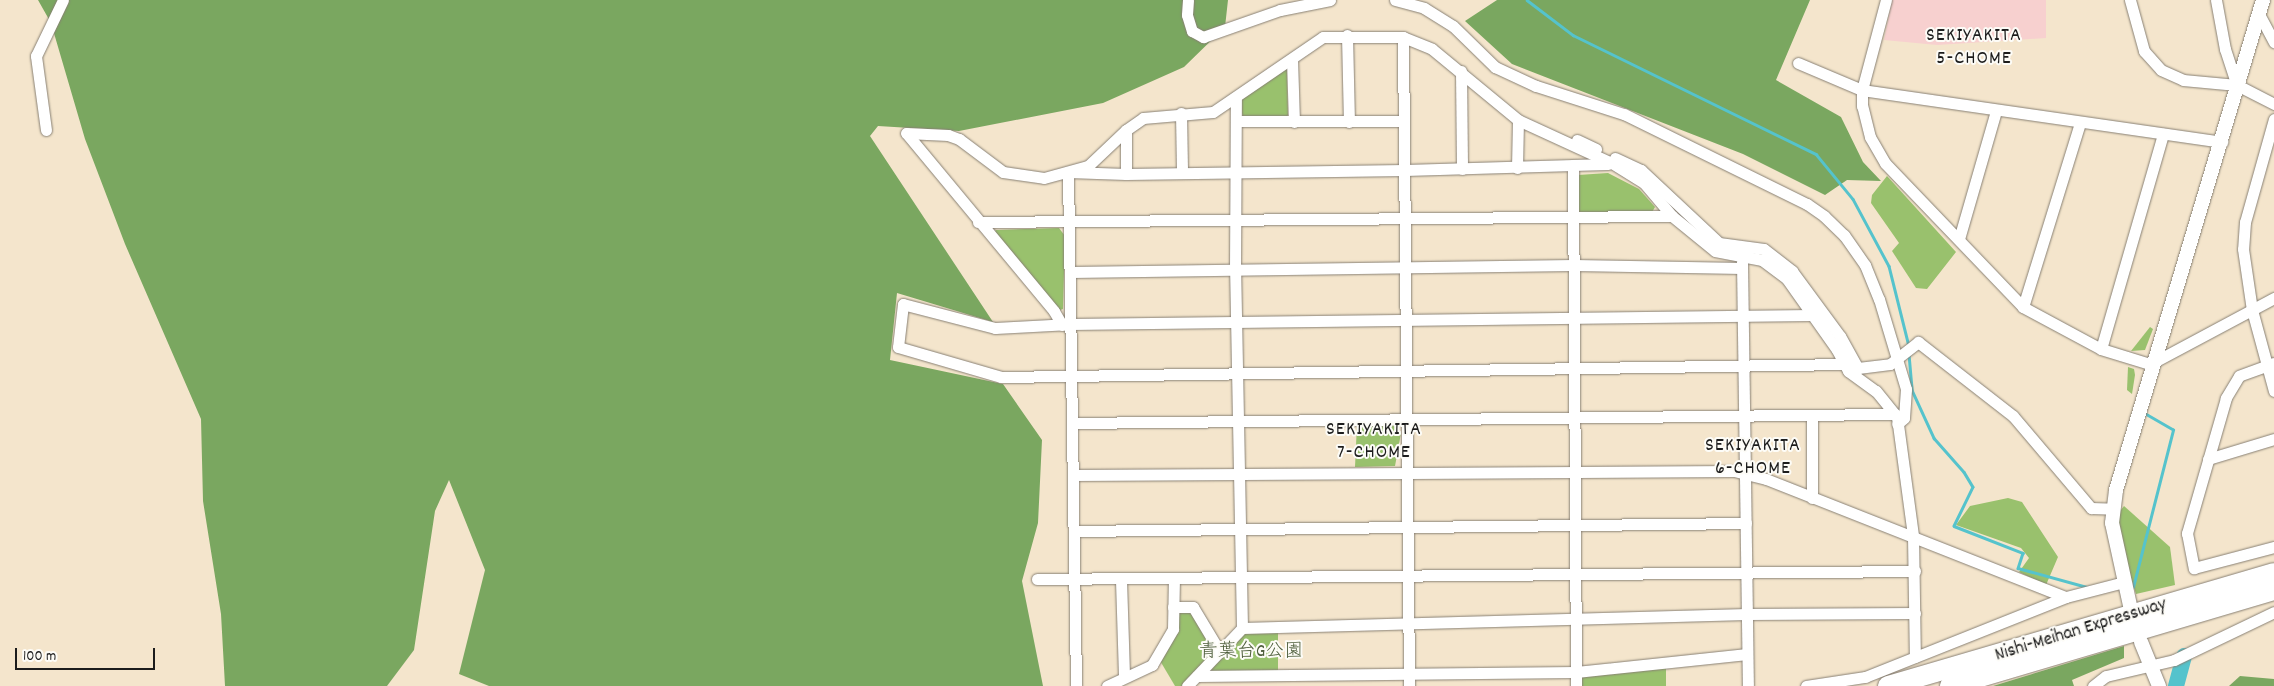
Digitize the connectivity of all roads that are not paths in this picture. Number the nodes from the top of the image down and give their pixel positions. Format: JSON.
{"nodes":[{"id":1,"x":63,"y":0,"type":"edge"},
{"id":2,"x":1188,"y":0,"type":"edge"},
{"id":3,"x":1330,"y":0,"type":"edge"},
{"id":4,"x":1395,"y":0,"type":"edge"},
{"id":5,"x":1886,"y":0,"type":"edge"},
{"id":6,"x":2130,"y":0,"type":"edge"},
{"id":7,"x":2216,"y":0,"type":"edge"},
{"id":8,"x":2263,"y":0,"type":"edge"},
{"id":9,"x":2259,"y":14,"type":"junction"},
{"id":10,"x":1347,"y":35,"type":"junction"},
{"id":11,"x":1403,"y":36,"type":"junction"},
{"id":12,"x":2274,"y":42,"type":"edge"},
{"id":13,"x":1292,"y":58,"type":"junction"},
{"id":14,"x":1798,"y":63,"type":"dead end"},
{"id":15,"x":1461,"y":71,"type":"junction"},
{"id":16,"x":2237,"y":85,"type":"junction"},
{"id":17,"x":1862,"y":90,"type":"junction"},
{"id":18,"x":1236,"y":97,"type":"junction"},
{"id":19,"x":2274,"y":104,"type":"edge"},
{"id":20,"x":1996,"y":111,"type":"junction"},
{"id":21,"x":1181,"y":113,"type":"junction"},
{"id":22,"x":2274,"y":119,"type":"edge"},
{"id":23,"x":1518,"y":120,"type":"junction"},
{"id":24,"x":1237,"y":121,"type":"junction"},
{"id":25,"x":1404,"y":121,"type":"junction"},
{"id":26,"x":1294,"y":122,"type":"junction"},
{"id":27,"x":1349,"y":122,"type":"junction"},
{"id":28,"x":2080,"y":123,"type":"junction"},
{"id":29,"x":46,"y":130,"type":"dead end"},
{"id":30,"x":1126,"y":130,"type":"junction"},
{"id":31,"x":2164,"y":134,"type":"junction"},
{"id":32,"x":1577,"y":140,"type":"dead end"},
{"id":33,"x":2222,"y":142,"type":"junction"},
{"id":34,"x":1612,"y":163,"type":"junction"},
{"id":35,"x":1573,"y":166,"type":"junction"},
{"id":36,"x":1517,"y":168,"type":"junction"},
{"id":37,"x":1462,"y":169,"type":"junction"},
{"id":38,"x":1405,"y":170,"type":"junction"},
{"id":39,"x":1068,"y":172,"type":"junction"},
{"id":40,"x":1237,"y":172,"type":"junction"},
{"id":41,"x":1126,"y":174,"type":"junction"},
{"id":42,"x":1182,"y":174,"type":"junction"},
{"id":43,"x":1572,"y":216,"type":"junction"},
{"id":44,"x":1672,"y":216,"type":"junction"},
{"id":45,"x":1236,"y":220,"type":"junction"},
{"id":46,"x":1406,"y":220,"type":"junction"},
{"id":47,"x":1069,"y":221,"type":"junction"},
{"id":48,"x":978,"y":222,"type":"junction"},
{"id":49,"x":1959,"y":239,"type":"junction"},
{"id":50,"x":1742,"y":255,"type":"junction"},
{"id":51,"x":1573,"y":265,"type":"junction"},
{"id":52,"x":1742,"y":268,"type":"junction"},
{"id":53,"x":1406,"y":269,"type":"junction"},
{"id":54,"x":1235,"y":271,"type":"junction"},
{"id":55,"x":1071,"y":272,"type":"junction"},
{"id":56,"x":2274,"y":298,"type":"edge"},
{"id":57,"x":2023,"y":306,"type":"junction"},
{"id":58,"x":2252,"y":310,"type":"junction"},
{"id":59,"x":1812,"y":315,"type":"junction"},
{"id":60,"x":1745,"y":318,"type":"junction"},
{"id":61,"x":1574,"y":319,"type":"junction"},
{"id":62,"x":1406,"y":320,"type":"junction"},
{"id":63,"x":1236,"y":322,"type":"junction"},
{"id":64,"x":1066,"y":325,"type":"junction"},
{"id":65,"x":2101,"y":349,"type":"junction"},
{"id":66,"x":1901,"y":356,"type":"junction"},
{"id":67,"x":2155,"y":363,"type":"junction"},
{"id":68,"x":1844,"y":364,"type":"junction"},
{"id":69,"x":2270,"y":364,"type":"edge"},
{"id":70,"x":1744,"y":366,"type":"junction"},
{"id":71,"x":1576,"y":369,"type":"junction"},
{"id":72,"x":1408,"y":370,"type":"junction"},
{"id":73,"x":1240,"y":374,"type":"junction"},
{"id":74,"x":1071,"y":375,"type":"junction"},
{"id":75,"x":2274,"y":391,"type":"edge"},
{"id":76,"x":1812,"y":415,"type":"junction"},
{"id":77,"x":1744,"y":416,"type":"junction"},
{"id":78,"x":1576,"y":418,"type":"junction"},
{"id":79,"x":1896,"y":419,"type":"junction"},
{"id":80,"x":1408,"y":420,"type":"junction"},
{"id":81,"x":1240,"y":422,"type":"junction"},
{"id":82,"x":1072,"y":424,"type":"junction"},
{"id":83,"x":2274,"y":440,"type":"edge"},
{"id":84,"x":2208,"y":459,"type":"junction"},
{"id":85,"x":1575,"y":470,"type":"junction"},
{"id":86,"x":1408,"y":471,"type":"junction"},
{"id":87,"x":1745,"y":472,"type":"junction"},
{"id":88,"x":1240,"y":475,"type":"junction"},
{"id":89,"x":1073,"y":476,"type":"junction"},
{"id":90,"x":1812,"y":498,"type":"junction"},
{"id":91,"x":2114,"y":509,"type":"junction"},
{"id":92,"x":1746,"y":523,"type":"junction"},
{"id":93,"x":1576,"y":524,"type":"junction"},
{"id":94,"x":1408,"y":526,"type":"junction"},
{"id":95,"x":1241,"y":527,"type":"junction"},
{"id":96,"x":1074,"y":531,"type":"junction"},
{"id":97,"x":1913,"y":536,"type":"junction"},
{"id":98,"x":2274,"y":547,"type":"edge"},
{"id":99,"x":1915,"y":571,"type":"junction"},
{"id":100,"x":1576,"y":573,"type":"junction"},
{"id":101,"x":1746,"y":573,"type":"junction"},
{"id":102,"x":2274,"y":573,"type":"edge"},
{"id":103,"x":1407,"y":576,"type":"junction"},
{"id":104,"x":1036,"y":579,"type":"dead end"},
{"id":105,"x":1174,"y":579,"type":"junction"},
{"id":106,"x":1241,"y":579,"type":"junction"},
{"id":107,"x":1074,"y":580,"type":"junction"},
{"id":108,"x":1121,"y":580,"type":"junction"},
{"id":109,"x":2124,"y":582,"type":"junction"},
{"id":110,"x":2274,"y":590,"type":"edge"},
{"id":111,"x":2066,"y":597,"type":"junction"},
{"id":112,"x":1173,"y":607,"type":"junction"},
{"id":113,"x":2132,"y":610,"type":"dead end"},
{"id":114,"x":2274,"y":612,"type":"edge"},
{"id":115,"x":1915,"y":613,"type":"junction"},
{"id":116,"x":1747,"y":614,"type":"junction"},
{"id":117,"x":1576,"y":621,"type":"junction"},
{"id":118,"x":1408,"y":624,"type":"junction"},
{"id":119,"x":1242,"y":628,"type":"junction"},
{"id":120,"x":2141,"y":642,"type":"dead end"},
{"id":121,"x":1220,"y":652,"type":"junction"},
{"id":122,"x":1747,"y":654,"type":"junction"},
{"id":123,"x":1915,"y":657,"type":"junction"},
{"id":124,"x":2151,"y":664,"type":"junction"},
{"id":125,"x":1576,"y":672,"type":"junction"},
{"id":126,"x":1408,"y":674,"type":"junction"},
{"id":127,"x":1197,"y":676,"type":"junction"},
{"id":128,"x":1124,"y":677,"type":"junction"},
{"id":129,"x":1297,"y":681,"type":"edge"},
{"id":130,"x":1354,"y":681,"type":"edge"},
{"id":131,"x":1243,"y":682,"type":"edge"},
{"id":132,"x":1076,"y":686,"type":"edge"},
{"id":133,"x":1107,"y":686,"type":"edge"},
{"id":134,"x":1187,"y":686,"type":"edge"},
{"id":135,"x":1409,"y":686,"type":"edge"},
{"id":136,"x":1576,"y":686,"type":"edge"},
{"id":137,"x":1748,"y":686,"type":"edge"},
{"id":138,"x":1806,"y":686,"type":"edge"},
{"id":139,"x":1888,"y":686,"type":"edge"},
{"id":140,"x":1950,"y":686,"type":"edge"},
{"id":141,"x":2093,"y":686,"type":"edge"},
{"id":142,"x":2159,"y":686,"type":"edge"}],
"edges":[{"from":1,"to":29,"type":"street"},
{"from":2,"to":3,"type":"street"},
{"from":4,"to":66,"type":"street"},
{"from":5,"to":17,"type":"street"},
{"from":6,"to":16,"type":"street"},
{"from":7,"to":16,"type":"street"},
{"from":8,"to":9,"type":"street"},
{"from":9,"to":12,"type":"street"},
{"from":9,"to":16,"type":"street"},
{"from":10,"to":11,"type":"street"},
{"from":10,"to":13,"type":"street"},
{"from":10,"to":27,"type":"street"},
{"from":11,"to":15,"type":"street"},
{"from":11,"to":25,"type":"street"},
{"from":13,"to":18,"type":"street"},
{"from":13,"to":26,"type":"street"},
{"from":14,"to":17,"type":"street"},
{"from":15,"to":23,"type":"street"},
{"from":15,"to":37,"type":"street"},
{"from":16,"to":19,"type":"street"},
{"from":16,"to":33,"type":"street"},
{"from":17,"to":20,"type":"street"},
{"from":17,"to":49,"type":"street"},
{"from":18,"to":21,"type":"street"},
{"from":18,"to":24,"type":"street"},
{"from":20,"to":28,"type":"street"},
{"from":20,"to":49,"type":"street"},
{"from":21,"to":30,"type":"street"},
{"from":21,"to":42,"type":"street"},
{"from":22,"to":58,"type":"street"},
{"from":23,"to":34,"type":"street"},
{"from":23,"to":36,"type":"street"},
{"from":24,"to":26,"type":"street"},
{"from":24,"to":40,"type":"street"},
{"from":25,"to":27,"type":"street"},
{"from":25,"to":38,"type":"street"},
{"from":26,"to":27,"type":"street"},
{"from":28,"to":31,"type":"street"},
{"from":28,"to":57,"type":"street"},
{"from":30,"to":39,"type":"street"},
{"from":30,"to":41,"type":"street"},
{"from":31,"to":33,"type":"street"},
{"from":31,"to":65,"type":"street"},
{"from":32,"to":66,"type":"street"},
{"from":33,"to":67,"type":"street"},
{"from":34,"to":35,"type":"street"},
{"from":34,"to":44,"type":"street"},
{"from":35,"to":36,"type":"street"},
{"from":35,"to":43,"type":"street"},
{"from":36,"to":37,"type":"street"},
{"from":37,"to":38,"type":"street"},
{"from":38,"to":40,"type":"street"},
{"from":38,"to":46,"type":"street"},
{"from":39,"to":41,"type":"street"},
{"from":39,"to":47,"type":"street"},
{"from":39,"to":48,"type":"street"},
{"from":40,"to":42,"type":"street"},
{"from":40,"to":45,"type":"street"},
{"from":41,"to":42,"type":"street"},
{"from":43,"to":44,"type":"street"},
{"from":43,"to":46,"type":"street"},
{"from":43,"to":51,"type":"street"},
{"from":44,"to":50,"type":"street"},
{"from":45,"to":46,"type":"street"},
{"from":45,"to":47,"type":"street"},
{"from":45,"to":54,"type":"street"},
{"from":46,"to":53,"type":"street"},
{"from":47,"to":48,"type":"street"},
{"from":47,"to":55,"type":"street"},
{"from":48,"to":64,"type":"street"},
{"from":49,"to":57,"type":"street"},
{"from":50,"to":52,"type":"street"},
{"from":50,"to":59,"type":"street"},
{"from":51,"to":52,"type":"street"},
{"from":51,"to":53,"type":"street"},
{"from":51,"to":61,"type":"street"},
{"from":52,"to":60,"type":"street"},
{"from":53,"to":54,"type":"street"},
{"from":53,"to":62,"type":"street"},
{"from":54,"to":55,"type":"street"},
{"from":54,"to":63,"type":"street"},
{"from":55,"to":64,"type":"street"},
{"from":56,"to":58,"type":"street"},
{"from":57,"to":65,"type":"street"},
{"from":58,"to":67,"type":"street"},
{"from":58,"to":69,"type":"street"},
{"from":59,"to":60,"type":"street"},
{"from":59,"to":68,"type":"street"},
{"from":60,"to":61,"type":"street"},
{"from":60,"to":70,"type":"street"},
{"from":61,"to":62,"type":"street"},
{"from":61,"to":71,"type":"street"},
{"from":62,"to":63,"type":"street"},
{"from":62,"to":72,"type":"street"},
{"from":63,"to":64,"type":"street"},
{"from":63,"to":73,"type":"street"},
{"from":64,"to":74,"type":"street"},
{"from":64,"to":74,"type":"street"},
{"from":65,"to":67,"type":"street"},
{"from":66,"to":79,"type":"street"},
{"from":66,"to":91,"type":"street"},
{"from":67,"to":91,"type":"street"},
{"from":68,"to":70,"type":"street"},
{"from":68,"to":79,"type":"street"},
{"from":69,"to":75,"type":"street"},
{"from":69,"to":84,"type":"street"},
{"from":70,"to":71,"type":"street"},
{"from":70,"to":77,"type":"street"},
{"from":71,"to":72,"type":"street"},
{"from":71,"to":78,"type":"street"},
{"from":72,"to":73,"type":"street"},
{"from":72,"to":80,"type":"street"},
{"from":73,"to":74,"type":"street"},
{"from":73,"to":81,"type":"street"},
{"from":74,"to":82,"type":"street"},
{"from":76,"to":77,"type":"street"},
{"from":76,"to":79,"type":"street"},
{"from":76,"to":90,"type":"street"},
{"from":77,"to":78,"type":"street"},
{"from":77,"to":87,"type":"street"},
{"from":78,"to":80,"type":"street"},
{"from":78,"to":85,"type":"street"},
{"from":79,"to":97,"type":"street"},
{"from":80,"to":81,"type":"street"},
{"from":80,"to":86,"type":"street"},
{"from":81,"to":82,"type":"street"},
{"from":81,"to":88,"type":"street"},
{"from":82,"to":89,"type":"street"},
{"from":83,"to":84,"type":"street"},
{"from":84,"to":98,"type":"street"},
{"from":85,"to":86,"type":"street"},
{"from":85,"to":87,"type":"street"},
{"from":85,"to":93,"type":"street"},
{"from":86,"to":88,"type":"street"},
{"from":86,"to":94,"type":"street"},
{"from":87,"to":90,"type":"street"},
{"from":87,"to":92,"type":"street"},
{"from":88,"to":89,"type":"street"},
{"from":88,"to":95,"type":"street"},
{"from":89,"to":96,"type":"street"},
{"from":90,"to":97,"type":"street"},
{"from":91,"to":109,"type":"street"},
{"from":92,"to":93,"type":"street"},
{"from":92,"to":101,"type":"street"},
{"from":93,"to":94,"type":"street"},
{"from":93,"to":100,"type":"street"},
{"from":94,"to":95,"type":"street"},
{"from":94,"to":103,"type":"street"},
{"from":95,"to":96,"type":"street"},
{"from":95,"to":106,"type":"street"},
{"from":96,"to":107,"type":"street"},
{"from":97,"to":99,"type":"street"},
{"from":97,"to":111,"type":"street"},
{"from":99,"to":101,"type":"street"},
{"from":99,"to":115,"type":"street"},
{"from":100,"to":101,"type":"street"},
{"from":100,"to":103,"type":"street"},
{"from":100,"to":117,"type":"street"},
{"from":101,"to":116,"type":"street"},
{"from":102,"to":139,"type":"highway","name":"Nishi-Meihan Expressway"},
{"from":103,"to":106,"type":"street"},
{"from":103,"to":118,"type":"street"},
{"from":104,"to":107,"type":"street"},
{"from":105,"to":106,"type":"street"},
{"from":105,"to":108,"type":"street"},
{"from":105,"to":112,"type":"street"},
{"from":106,"to":119,"type":"street"},
{"from":107,"to":108,"type":"street"},
{"from":107,"to":132,"type":"street"},
{"from":108,"to":128,"type":"street"},
{"from":109,"to":111,"type":"street"},
{"from":109,"to":113,"type":"street"},
{"from":110,"to":140,"type":"highway","name":"Nishi-Meihan Expressway"},
{"from":111,"to":123,"type":"street"},
{"from":112,"to":121,"type":"street"},
{"from":112,"to":128,"type":"street"},
{"from":114,"to":124,"type":"street"},
{"from":115,"to":116,"type":"street"},
{"from":115,"to":123,"type":"street"},
{"from":116,"to":117,"type":"street"},
{"from":116,"to":122,"type":"street"},
{"from":117,"to":118,"type":"street"},
{"from":117,"to":125,"type":"street"},
{"from":118,"to":119,"type":"street"},
{"from":118,"to":126,"type":"street"},
{"from":119,"to":121,"type":"street"},
{"from":120,"to":124,"type":"street"},
{"from":121,"to":127,"type":"street"},
{"from":122,"to":125,"type":"street"},
{"from":122,"to":137,"type":"street"},
{"from":123,"to":138,"type":"street"},
{"from":124,"to":141,"type":"street"},
{"from":124,"to":142,"type":"street"},
{"from":125,"to":126,"type":"street"},
{"from":125,"to":136,"type":"street"},
{"from":126,"to":130,"type":"street"},
{"from":126,"to":135,"type":"street"},
{"from":127,"to":131,"type":"street"},
{"from":127,"to":134,"type":"street"},
{"from":128,"to":133,"type":"street"},
{"from":129,"to":130,"type":"street"},
{"from":129,"to":131,"type":"street"}]}
